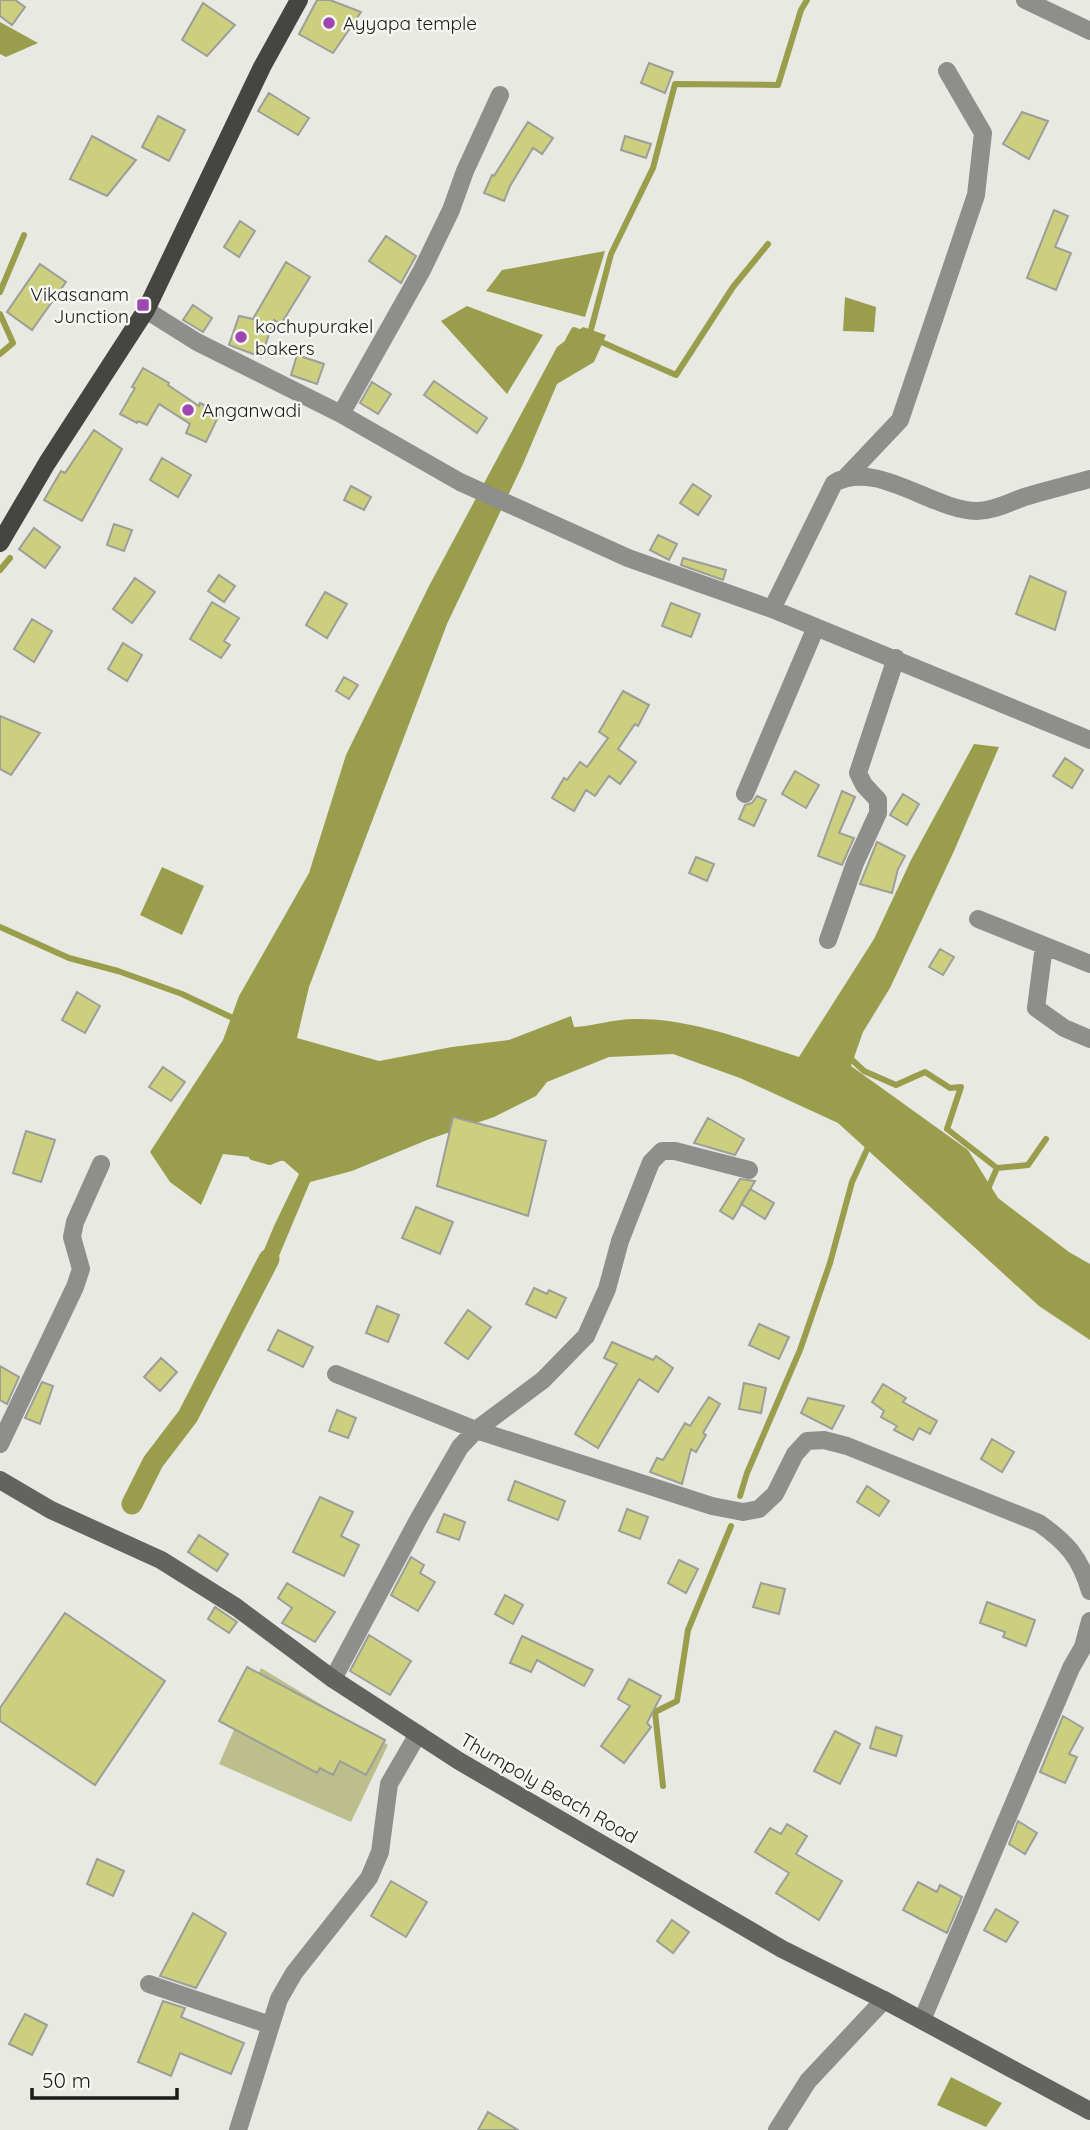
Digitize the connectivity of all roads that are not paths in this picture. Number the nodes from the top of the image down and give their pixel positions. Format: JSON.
{"nodes":[{"id":1,"x":299,"y":0,"type":"edge"},
{"id":2,"x":1025,"y":0,"type":"edge"},
{"id":3,"x":1090,"y":31,"type":"edge"},
{"id":4,"x":947,"y":71,"type":"dead end"},
{"id":5,"x":500,"y":95,"type":"dead end"},
{"id":6,"x":146,"y":310,"type":"junction"},
{"id":7,"x":341,"y":414,"type":"junction"},
{"id":8,"x":846,"y":477,"type":"junction"},
{"id":9,"x":1090,"y":479,"type":"edge"},
{"id":10,"x":1,"y":541,"type":"edge"},
{"id":11,"x":772,"y":609,"type":"junction"},
{"id":12,"x":816,"y":627,"type":"junction"},
{"id":13,"x":896,"y":658,"type":"junction"},
{"id":14,"x":1090,"y":740,"type":"edge"},
{"id":15,"x":745,"y":794,"type":"dead end"},
{"id":16,"x":978,"y":919,"type":"dead end"},
{"id":17,"x":828,"y":940,"type":"dead end"},
{"id":18,"x":1044,"y":946,"type":"junction"},
{"id":19,"x":1090,"y":964,"type":"edge"},
{"id":20,"x":1090,"y":1039,"type":"edge"},
{"id":21,"x":101,"y":1164,"type":"dead end"},
{"id":22,"x":749,"y":1170,"type":"dead end"},
{"id":23,"x":336,"y":1374,"type":"dead end"},
{"id":24,"x":476,"y":1430,"type":"junction"},
{"id":25,"x":0,"y":1444,"type":"edge"},
{"id":26,"x":0,"y":1480,"type":"edge"},
{"id":27,"x":1090,"y":1591,"type":"edge"},
{"id":28,"x":1090,"y":1621,"type":"edge"},
{"id":29,"x":1086,"y":1648,"type":"edge"},
{"id":30,"x":333,"y":1679,"type":"junction"},
{"id":31,"x":418,"y":1734,"type":"junction"},
{"id":32,"x":149,"y":1984,"type":"dead end"},
{"id":33,"x":884,"y":2000,"type":"junction"},
{"id":34,"x":922,"y":2020,"type":"junction"},
{"id":35,"x":270,"y":2025,"type":"junction"},
{"id":36,"x":1090,"y":2111,"type":"edge"},
{"id":37,"x":238,"y":2130,"type":"edge"},
{"id":38,"x":777,"y":2130,"type":"edge"}],
"edges":[{"from":1,"to":6,"type":"main road"},
{"from":2,"to":3,"type":"street"},
{"from":4,"to":8,"type":"street"},
{"from":5,"to":7,"type":"street"},
{"from":6,"to":7,"type":"street"},
{"from":6,"to":10,"type":"main road"},
{"from":7,"to":11,"type":"street"},
{"from":8,"to":9,"type":"street"},
{"from":8,"to":11,"type":"street"},
{"from":11,"to":12,"type":"street"},
{"from":12,"to":13,"type":"street"},
{"from":12,"to":15,"type":"street"},
{"from":13,"to":14,"type":"street"},
{"from":13,"to":17,"type":"street"},
{"from":16,"to":18,"type":"street"},
{"from":18,"to":19,"type":"street"},
{"from":18,"to":20,"type":"street"},
{"from":21,"to":25,"type":"street"},
{"from":22,"to":24,"type":"street"},
{"from":23,"to":24,"type":"street"},
{"from":24,"to":27,"type":"street"},
{"from":24,"to":30,"type":"street"},
{"from":26,"to":30,"type":"main road","name":"Thumpoly Beach Road"},
{"from":28,"to":29,"type":"street"},
{"from":29,"to":34,"type":"street"},
{"from":30,"to":31,"type":"main road","name":"Thumpoly Beach Road"},
{"from":31,"to":33,"type":"main road","name":"Thumpoly Beach Road"},
{"from":31,"to":35,"type":"street"},
{"from":32,"to":35,"type":"street"},
{"from":33,"to":34,"type":"main road","name":"Thumpoly Beach Road"},
{"from":33,"to":38,"type":"street"},
{"from":34,"to":36,"type":"main road","name":"Thumpoly Beach Road"},
{"from":35,"to":37,"type":"street"}]}
